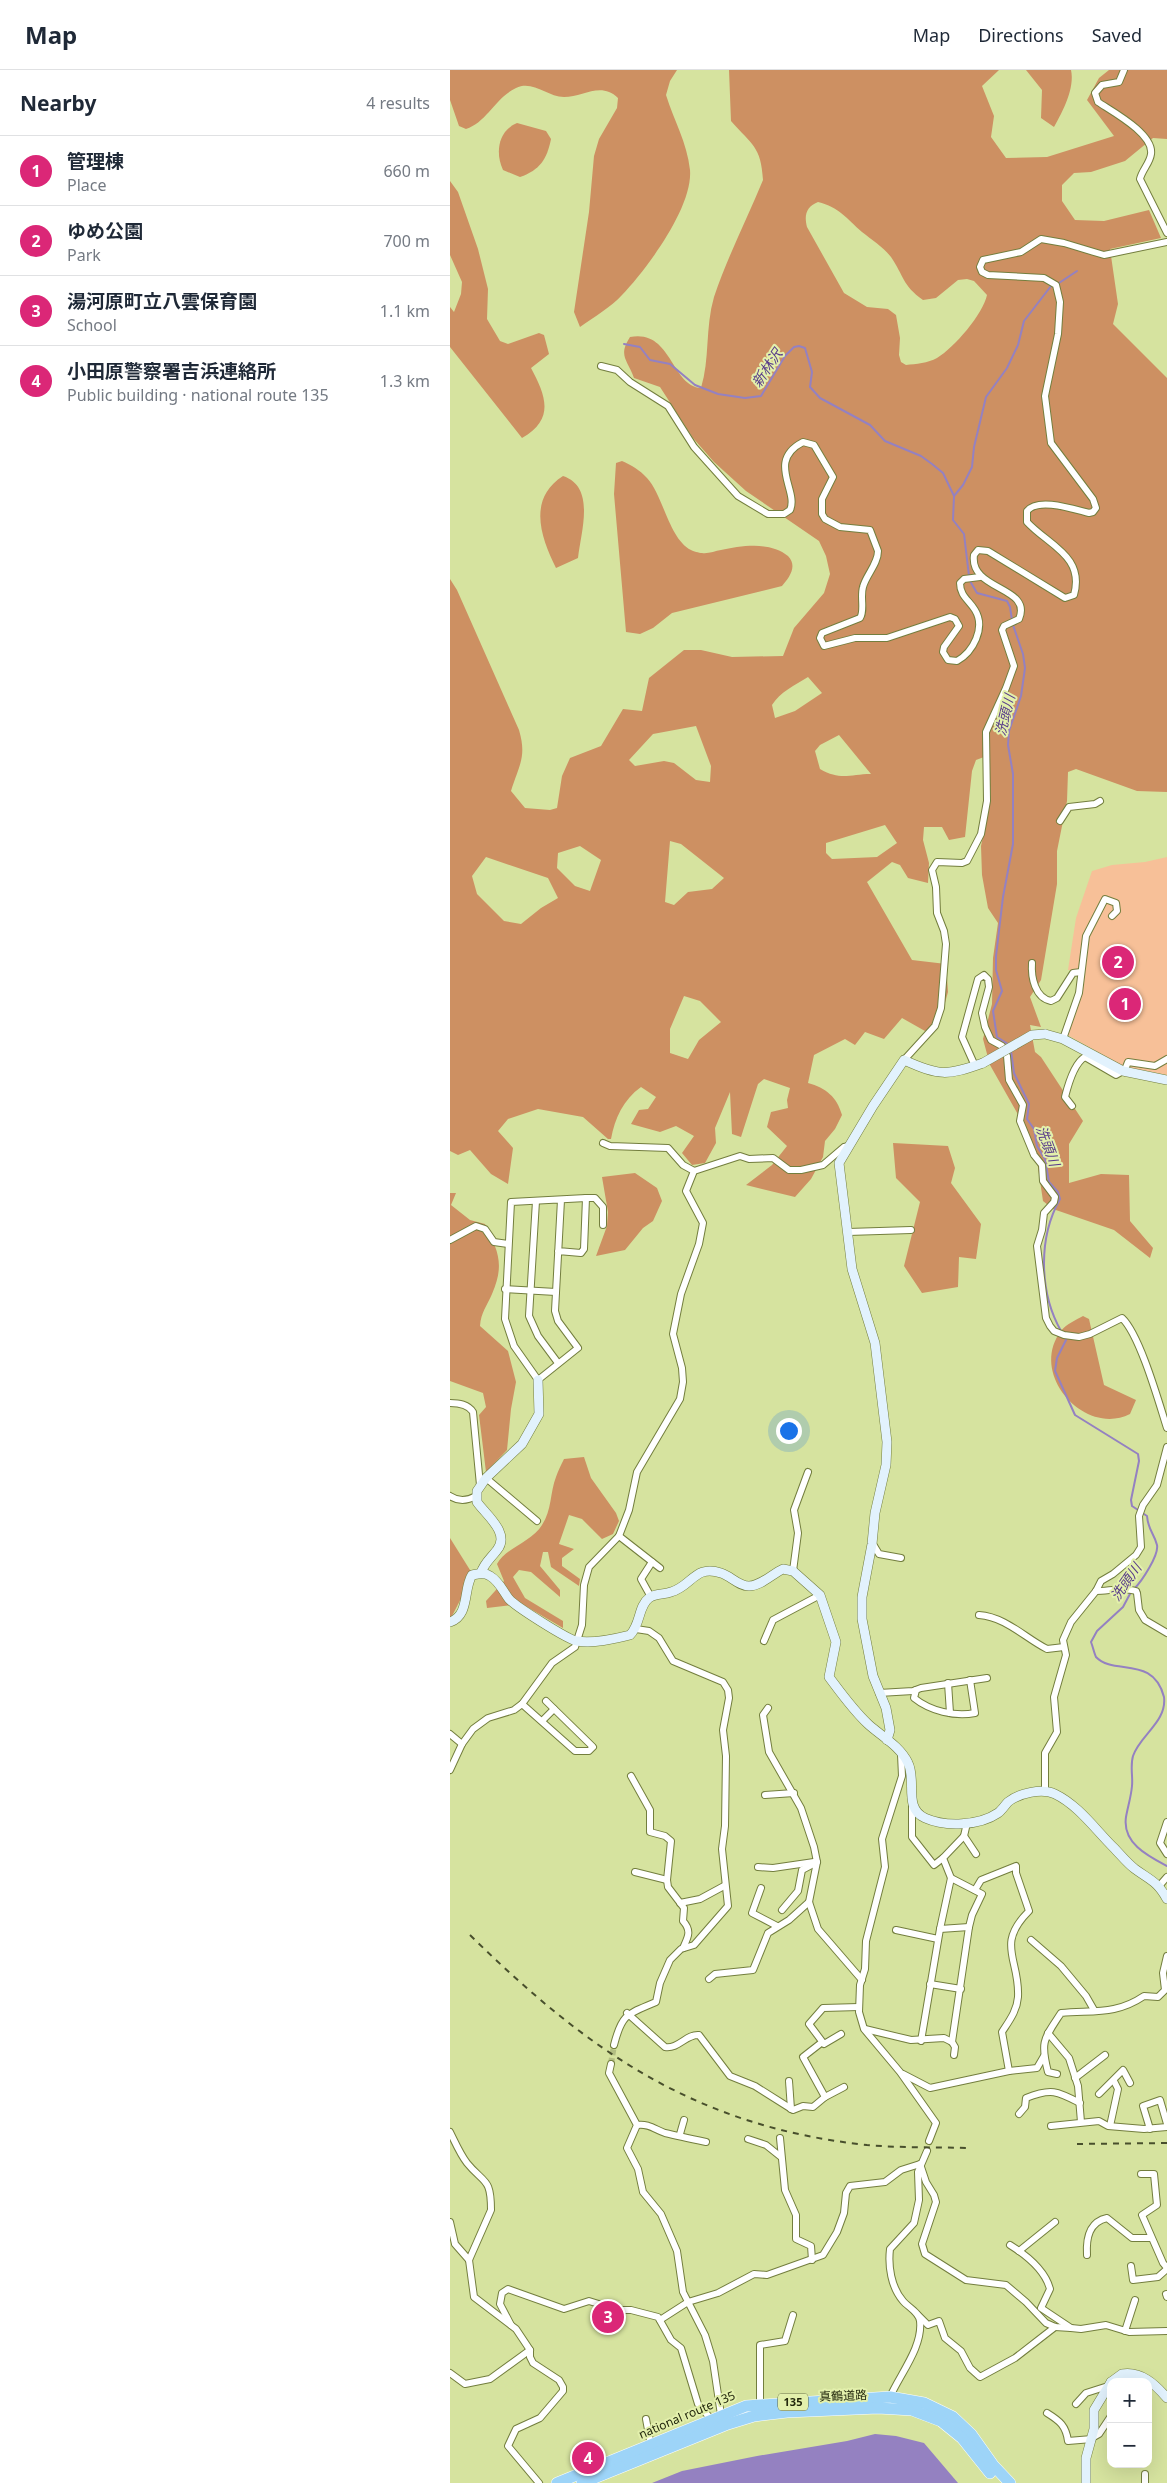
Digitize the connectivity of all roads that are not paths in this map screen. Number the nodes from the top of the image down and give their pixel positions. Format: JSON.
{"nodes":[{"id":1,"x":1124,"y":70,"type":"edge"},
{"id":2,"x":1167,"y":233,"type":"edge"},
{"id":3,"x":1167,"y":242,"type":"edge"},
{"id":4,"x":601,"y":366,"type":"dead end"},
{"id":5,"x":977,"y":577,"type":"junction"},
{"id":6,"x":1100,"y":801,"type":"dead end"},
{"id":7,"x":1060,"y":820,"type":"dead end"},
{"id":8,"x":1112,"y":916,"type":"dead end"},
{"id":9,"x":1032,"y":963,"type":"dead end"},
{"id":10,"x":1081,"y":972,"type":"junction"},
{"id":11,"x":1063,"y":1039,"type":"junction"},
{"id":12,"x":1167,"y":1059,"type":"edge"},
{"id":13,"x":904,"y":1060,"type":"junction"},
{"id":14,"x":979,"y":1064,"type":"junction"},
{"id":15,"x":1124,"y":1072,"type":"junction"},
{"id":16,"x":1167,"y":1080,"type":"edge"},
{"id":17,"x":1072,"y":1106,"type":"dead end"},
{"id":18,"x":603,"y":1143,"type":"dead end"},
{"id":19,"x":849,"y":1146,"type":"junction"},
{"id":20,"x":694,"y":1171,"type":"junction"},
{"id":21,"x":586,"y":1198,"type":"junction"},
{"id":22,"x":561,"y":1200,"type":"junction"},
{"id":23,"x":536,"y":1201,"type":"junction"},
{"id":24,"x":603,"y":1226,"type":"dead end"},
{"id":25,"x":911,"y":1230,"type":"dead end"},
{"id":26,"x":848,"y":1232,"type":"junction"},
{"id":27,"x":450,"y":1240,"type":"edge"},
{"id":28,"x":508,"y":1244,"type":"junction"},
{"id":29,"x":558,"y":1251,"type":"junction"},
{"id":30,"x":505,"y":1289,"type":"junction"},
{"id":31,"x":530,"y":1290,"type":"junction"},
{"id":32,"x":556,"y":1292,"type":"junction"},
{"id":33,"x":558,"y":1363,"type":"junction"},
{"id":34,"x":538,"y":1380,"type":"junction"},
{"id":35,"x":450,"y":1403,"type":"edge"},
{"id":36,"x":1167,"y":1428,"type":"edge"},
{"id":37,"x":1167,"y":1447,"type":"edge"},
{"id":38,"x":808,"y":1472,"type":"dead end"},
{"id":39,"x":483,"y":1481,"type":"junction"},
{"id":40,"x":450,"y":1496,"type":"edge"},
{"id":41,"x":476,"y":1496,"type":"junction"},
{"id":42,"x":537,"y":1520,"type":"dead end"},
{"id":43,"x":619,"y":1536,"type":"junction"},
{"id":44,"x":872,"y":1544,"type":"junction"},
{"id":45,"x":900,"y":1558,"type":"dead end"},
{"id":46,"x":652,"y":1562,"type":"junction"},
{"id":47,"x":660,"y":1568,"type":"dead end"},
{"id":48,"x":793,"y":1571,"type":"junction"},
{"id":49,"x":481,"y":1573,"type":"junction"},
{"id":50,"x":1096,"y":1591,"type":"junction"},
{"id":51,"x":820,"y":1595,"type":"junction"},
{"id":52,"x":651,"y":1597,"type":"junction"},
{"id":53,"x":979,"y":1615,"type":"dead end"},
{"id":54,"x":450,"y":1622,"type":"edge"},
{"id":55,"x":636,"y":1628,"type":"junction"},
{"id":56,"x":1167,"y":1634,"type":"edge"},
{"id":57,"x":764,"y":1641,"type":"dead end"},
{"id":58,"x":578,"y":1642,"type":"junction"},
{"id":59,"x":1064,"y":1647,"type":"junction"},
{"id":60,"x":987,"y":1678,"type":"dead end"},
{"id":61,"x":970,"y":1680,"type":"junction"},
{"id":62,"x":948,"y":1683,"type":"junction"},
{"id":63,"x":916,"y":1690,"type":"junction"},
{"id":64,"x":879,"y":1693,"type":"junction"},
{"id":65,"x":546,"y":1701,"type":"dead end"},
{"id":66,"x":522,"y":1704,"type":"junction"},
{"id":67,"x":554,"y":1708,"type":"junction"},
{"id":68,"x":768,"y":1708,"type":"dead end"},
{"id":69,"x":950,"y":1713,"type":"junction"},
{"id":70,"x":542,"y":1721,"type":"junction"},
{"id":71,"x":450,"y":1734,"type":"edge"},
{"id":72,"x":887,"y":1740,"type":"junction"},
{"id":73,"x":462,"y":1744,"type":"junction"},
{"id":74,"x":901,"y":1754,"type":"junction"},
{"id":75,"x":450,"y":1770,"type":"edge"},
{"id":76,"x":631,"y":1776,"type":"dead end"},
{"id":77,"x":1045,"y":1790,"type":"junction"},
{"id":78,"x":794,"y":1792,"type":"junction"},
{"id":79,"x":765,"y":1795,"type":"dead end"},
{"id":80,"x":912,"y":1803,"type":"junction"},
{"id":81,"x":1167,"y":1822,"type":"edge"},
{"id":82,"x":966,"y":1823,"type":"junction"},
{"id":83,"x":964,"y":1836,"type":"junction"},
{"id":84,"x":976,"y":1854,"type":"dead end"},
{"id":85,"x":1167,"y":1854,"type":"edge"},
{"id":86,"x":943,"y":1858,"type":"junction"},
{"id":87,"x":817,"y":1862,"type":"junction"},
{"id":88,"x":758,"y":1867,"type":"dead end"},
{"id":89,"x":635,"y":1872,"type":"dead end"},
{"id":90,"x":1167,"y":1877,"type":"edge"},
{"id":91,"x":951,"y":1878,"type":"junction"},
{"id":92,"x":667,"y":1880,"type":"junction"},
{"id":93,"x":724,"y":1886,"type":"junction"},
{"id":94,"x":1160,"y":1886,"type":"junction"},
{"id":95,"x":760,"y":1888,"type":"dead end"},
{"id":96,"x":975,"y":1890,"type":"junction"},
{"id":97,"x":1167,"y":1899,"type":"edge"},
{"id":98,"x":791,"y":1900,"type":"junction"},
{"id":99,"x":809,"y":1902,"type":"junction"},
{"id":100,"x":680,"y":1903,"type":"junction"},
{"id":101,"x":782,"y":1910,"type":"dead end"},
{"id":102,"x":802,"y":1910,"type":"junction"},
{"id":103,"x":777,"y":1926,"type":"junction"},
{"id":104,"x":969,"y":1927,"type":"junction"},
{"id":105,"x":940,"y":1929,"type":"junction"},
{"id":106,"x":896,"y":1930,"type":"dead end"},
{"id":107,"x":938,"y":1939,"type":"junction"},
{"id":108,"x":1031,"y":1940,"type":"dead end"},
{"id":109,"x":683,"y":1948,"type":"junction"},
{"id":110,"x":1167,"y":1956,"type":"edge"},
{"id":111,"x":709,"y":1979,"type":"dead end"},
{"id":112,"x":862,"y":1980,"type":"junction"},
{"id":113,"x":930,"y":1984,"type":"junction"},
{"id":114,"x":961,"y":1989,"type":"junction"},
{"id":115,"x":859,"y":2007,"type":"junction"},
{"id":116,"x":1094,"y":2010,"type":"junction"},
{"id":117,"x":627,"y":2013,"type":"junction"},
{"id":118,"x":864,"y":2029,"type":"junction"},
{"id":119,"x":1048,"y":2033,"type":"junction"},
{"id":120,"x":841,"y":2034,"type":"dead end"},
{"id":121,"x":921,"y":2041,"type":"junction"},
{"id":122,"x":821,"y":2042,"type":"junction"},
{"id":123,"x":952,"y":2042,"type":"junction"},
{"id":124,"x":614,"y":2045,"type":"tunnel mouth"},
{"id":125,"x":954,"y":2055,"type":"dead end"},
{"id":126,"x":1104,"y":2055,"type":"dead end"},
{"id":127,"x":1044,"y":2056,"type":"junction"},
{"id":128,"x":611,"y":2064,"type":"tunnel mouth"},
{"id":129,"x":1009,"y":2071,"type":"junction"},
{"id":130,"x":900,"y":2072,"type":"junction"},
{"id":131,"x":1057,"y":2074,"type":"dead end"},
{"id":132,"x":1074,"y":2078,"type":"junction"},
{"id":133,"x":789,"y":2081,"type":"dead end"},
{"id":134,"x":1114,"y":2081,"type":"junction"},
{"id":135,"x":1130,"y":2083,"type":"dead end"},
{"id":136,"x":844,"y":2087,"type":"dead end"},
{"id":137,"x":1099,"y":2094,"type":"dead end"},
{"id":138,"x":825,"y":2097,"type":"junction"},
{"id":139,"x":1080,"y":2103,"type":"junction"},
{"id":140,"x":791,"y":2108,"type":"junction"},
{"id":141,"x":1019,"y":2114,"type":"dead end"},
{"id":142,"x":684,"y":2120,"type":"dead end"},
{"id":143,"x":1081,"y":2122,"type":"junction"},
{"id":144,"x":638,"y":2125,"type":"junction"},
{"id":145,"x":1051,"y":2126,"type":"dead end"},
{"id":146,"x":1110,"y":2126,"type":"junction"},
{"id":147,"x":1167,"y":2126,"type":"edge"},
{"id":148,"x":1150,"y":2129,"type":"junction"},
{"id":149,"x":450,"y":2132,"type":"edge"},
{"id":150,"x":680,"y":2134,"type":"junction"},
{"id":151,"x":780,"y":2138,"type":"dead end"},
{"id":152,"x":748,"y":2139,"type":"dead end"},
{"id":153,"x":928,"y":2141,"type":"dead end"},
{"id":154,"x":706,"y":2142,"type":"dead end"},
{"id":155,"x":927,"y":2151,"type":"dead end"},
{"id":156,"x":781,"y":2157,"type":"junction"},
{"id":157,"x":920,"y":2164,"type":"junction"},
{"id":158,"x":1141,"y":2174,"type":"dead end"},
{"id":159,"x":450,"y":2222,"type":"edge"},
{"id":160,"x":1055,"y":2222,"type":"dead end"},
{"id":161,"x":1151,"y":2238,"type":"junction"},
{"id":162,"x":1010,"y":2245,"type":"dead end"},
{"id":163,"x":1019,"y":2250,"type":"junction"},
{"id":164,"x":1087,"y":2255,"type":"dead end"},
{"id":165,"x":469,"y":2260,"type":"junction"},
{"id":166,"x":812,"y":2260,"type":"junction"},
{"id":167,"x":1132,"y":2266,"type":"dead end"},
{"id":168,"x":1167,"y":2268,"type":"edge"},
{"id":169,"x":1135,"y":2300,"type":"dead end"},
{"id":170,"x":688,"y":2302,"type":"junction"},
{"id":171,"x":918,"y":2315,"type":"junction"},
{"id":172,"x":793,"y":2316,"type":"dead end"},
{"id":173,"x":660,"y":2320,"type":"junction"},
{"id":174,"x":511,"y":2326,"type":"junction"},
{"id":175,"x":1055,"y":2327,"type":"junction"},
{"id":176,"x":1071,"y":2328,"type":"junction"},
{"id":177,"x":1125,"y":2331,"type":"junction"},
{"id":178,"x":1167,"y":2331,"type":"edge"},
{"id":179,"x":530,"y":2350,"type":"junction"},
{"id":180,"x":450,"y":2373,"type":"edge"},
{"id":181,"x":1117,"y":2378,"type":"edge"},
{"id":182,"x":1144,"y":2378,"type":"edge"},
{"id":183,"x":1152,"y":2382,"type":"edge"},
{"id":184,"x":1107,"y":2384,"type":"edge"},
{"id":185,"x":1107,"y":2388,"type":"edge"},
{"id":186,"x":890,"y":2397,"type":"junction"},
{"id":187,"x":1167,"y":2398,"type":"edge"},
{"id":188,"x":760,"y":2404,"type":"junction"},
{"id":189,"x":1076,"y":2404,"type":"dead end"},
{"id":190,"x":1047,"y":2412,"type":"dead end"},
{"id":191,"x":646,"y":2419,"type":"dead end"},
{"id":192,"x":720,"y":2419,"type":"junction"},
{"id":193,"x":1107,"y":2422,"type":"edge"},
{"id":194,"x":1092,"y":2438,"type":"junction"},
{"id":195,"x":651,"y":2446,"type":"junction"},
{"id":196,"x":1144,"y":2474,"type":"dead end"},
{"id":197,"x":539,"y":2483,"type":"edge"},
{"id":198,"x":556,"y":2483,"type":"edge"},
{"id":199,"x":582,"y":2483,"type":"edge"},
{"id":200,"x":1000,"y":2483,"type":"edge"},
{"id":201,"x":1010,"y":2483,"type":"edge"},
{"id":202,"x":1086,"y":2483,"type":"edge"},
{"id":203,"x":1145,"y":2483,"type":"edge"}],
"edges":[{"from":1,"to":2,"type":"street"},
{"from":3,"to":5,"type":"street"},
{"from":4,"to":5,"type":"street"},
{"from":5,"to":13,"type":"street"},
{"from":6,"to":7,"type":"street"},
{"from":8,"to":10,"type":"street"},
{"from":9,"to":10,"type":"street"},
{"from":10,"to":11,"type":"street"},
{"from":11,"to":14,"type":"street","bridge":true},
{"from":11,"to":15,"type":"street"},
{"from":12,"to":15,"type":"street"},
{"from":13,"to":14,"type":"street"},
{"from":13,"to":19,"type":"street"},
{"from":14,"to":36,"type":"street"},
{"from":15,"to":16,"type":"street"},
{"from":15,"to":17,"type":"street"},
{"from":18,"to":20,"type":"street"},
{"from":19,"to":20,"type":"street"},
{"from":19,"to":26,"type":"street"},
{"from":20,"to":43,"type":"street"},
{"from":21,"to":22,"type":"street"},
{"from":21,"to":24,"type":"street"},
{"from":21,"to":29,"type":"street"},
{"from":22,"to":23,"type":"street"},
{"from":22,"to":29,"type":"street"},
{"from":23,"to":28,"type":"street"},
{"from":23,"to":31,"type":"street"},
{"from":25,"to":26,"type":"street"},
{"from":26,"to":44,"type":"street"},
{"from":27,"to":28,"type":"street"},
{"from":28,"to":30,"type":"street"},
{"from":29,"to":32,"type":"street"},
{"from":30,"to":31,"type":"street"},
{"from":30,"to":34,"type":"street"},
{"from":31,"to":32,"type":"street"},
{"from":31,"to":33,"type":"street"},
{"from":32,"to":33,"type":"street"},
{"from":33,"to":34,"type":"street"},
{"from":34,"to":39,"type":"street"},
{"from":35,"to":39,"type":"street"},
{"from":37,"to":50,"type":"street"},
{"from":38,"to":48,"type":"street"},
{"from":39,"to":41,"type":"street"},
{"from":39,"to":42,"type":"street"},
{"from":40,"to":41,"type":"street"},
{"from":41,"to":49,"type":"street"},
{"from":43,"to":46,"type":"street"},
{"from":43,"to":58,"type":"street"},
{"from":44,"to":45,"type":"street"},
{"from":44,"to":64,"type":"street"},
{"from":46,"to":47,"type":"street"},
{"from":46,"to":52,"type":"street"},
{"from":48,"to":51,"type":"street"},
{"from":48,"to":52,"type":"street"},
{"from":49,"to":54,"type":"street"},
{"from":49,"to":58,"type":"street"},
{"from":50,"to":56,"type":"street"},
{"from":50,"to":59,"type":"street"},
{"from":51,"to":57,"type":"street"},
{"from":51,"to":72,"type":"street"},
{"from":52,"to":55,"type":"street"},
{"from":53,"to":59,"type":"street"},
{"from":55,"to":58,"type":"street"},
{"from":55,"to":93,"type":"street"},
{"from":58,"to":66,"type":"street"},
{"from":59,"to":77,"type":"street"},
{"from":60,"to":61,"type":"street"},
{"from":61,"to":62,"type":"street"},
{"from":61,"to":69,"type":"street"},
{"from":62,"to":63,"type":"street"},
{"from":62,"to":69,"type":"street"},
{"from":63,"to":64,"type":"street"},
{"from":63,"to":69,"type":"street"},
{"from":64,"to":72,"type":"street"},
{"from":65,"to":67,"type":"street"},
{"from":66,"to":70,"type":"street"},
{"from":66,"to":73,"type":"street"},
{"from":67,"to":70,"type":"street"},
{"from":67,"to":70,"type":"street"},
{"from":68,"to":78,"type":"street"},
{"from":71,"to":73,"type":"street"},
{"from":72,"to":74,"type":"street"},
{"from":73,"to":75,"type":"street"},
{"from":74,"to":80,"type":"street"},
{"from":74,"to":112,"type":"street"},
{"from":76,"to":92,"type":"street"},
{"from":77,"to":82,"type":"street"},
{"from":77,"to":94,"type":"street"},
{"from":78,"to":79,"type":"street"},
{"from":78,"to":87,"type":"street"},
{"from":80,"to":82,"type":"street"},
{"from":80,"to":86,"type":"street"},
{"from":81,"to":85,"type":"street"},
{"from":82,"to":83,"type":"street"},
{"from":83,"to":84,"type":"street"},
{"from":83,"to":86,"type":"street"},
{"from":86,"to":91,"type":"street"},
{"from":87,"to":88,"type":"street"},
{"from":87,"to":98,"type":"street"},
{"from":87,"to":99,"type":"street"},
{"from":89,"to":92,"type":"street"},
{"from":90,"to":94,"type":"street"},
{"from":91,"to":96,"type":"street"},
{"from":91,"to":105,"type":"street"},
{"from":92,"to":100,"type":"street"},
{"from":93,"to":100,"type":"street"},
{"from":93,"to":109,"type":"street"},
{"from":94,"to":97,"type":"street"},
{"from":95,"to":103,"type":"street"},
{"from":96,"to":104,"type":"street"},
{"from":96,"to":129,"type":"street"},
{"from":98,"to":101,"type":"street"},
{"from":98,"to":102,"type":"street"},
{"from":99,"to":102,"type":"street"},
{"from":99,"to":112,"type":"street"},
{"from":100,"to":109,"type":"street"},
{"from":102,"to":103,"type":"street"},
{"from":103,"to":111,"type":"street"},
{"from":104,"to":105,"type":"street"},
{"from":104,"to":114,"type":"street"},
{"from":105,"to":107,"type":"street"},
{"from":106,"to":107,"type":"street"},
{"from":107,"to":113,"type":"street"},
{"from":108,"to":116,"type":"street"},
{"from":109,"to":117,"type":"street"},
{"from":110,"to":116,"type":"street"},
{"from":112,"to":115,"type":"street"},
{"from":113,"to":114,"type":"street"},
{"from":113,"to":121,"type":"street"},
{"from":114,"to":123,"type":"street"},
{"from":115,"to":118,"type":"street"},
{"from":115,"to":122,"type":"street"},
{"from":116,"to":119,"type":"street"},
{"from":117,"to":124,"type":"street"},
{"from":117,"to":140,"type":"street"},
{"from":118,"to":121,"type":"street"},
{"from":118,"to":130,"type":"street"},
{"from":119,"to":127,"type":"street"},
{"from":119,"to":132,"type":"street"},
{"from":120,"to":122,"type":"street"},
{"from":121,"to":123,"type":"street"},
{"from":122,"to":138,"type":"street"},
{"from":123,"to":125,"type":"street"},
{"from":126,"to":132,"type":"street"},
{"from":127,"to":129,"type":"street"},
{"from":127,"to":131,"type":"street"},
{"from":128,"to":144,"type":"street"},
{"from":129,"to":130,"type":"street"},
{"from":130,"to":153,"type":"street"},
{"from":132,"to":139,"type":"street"},
{"from":133,"to":140,"type":"street"},
{"from":134,"to":135,"type":"street"},
{"from":134,"to":137,"type":"street"},
{"from":134,"to":146,"type":"street"},
{"from":136,"to":138,"type":"street"},
{"from":138,"to":140,"type":"street"},
{"from":139,"to":141,"type":"street"},
{"from":139,"to":143,"type":"street"},
{"from":142,"to":150,"type":"street"},
{"from":143,"to":145,"type":"street"},
{"from":143,"to":146,"type":"street"},
{"from":144,"to":150,"type":"street"},
{"from":144,"to":170,"type":"street"},
{"from":146,"to":148,"type":"street"},
{"from":147,"to":148,"type":"street"},
{"from":147,"to":148,"type":"street"},
{"from":149,"to":165,"type":"street"},
{"from":150,"to":154,"type":"street"},
{"from":151,"to":156,"type":"street"},
{"from":152,"to":156,"type":"street"},
{"from":155,"to":157,"type":"street"},
{"from":156,"to":166,"type":"street"},
{"from":157,"to":166,"type":"street"},
{"from":157,"to":171,"type":"street"},
{"from":157,"to":175,"type":"street"},
{"from":158,"to":161,"type":"street"},
{"from":159,"to":165,"type":"street"},
{"from":160,"to":163,"type":"street"},
{"from":161,"to":164,"type":"street"},
{"from":161,"to":168,"type":"street"},
{"from":162,"to":163,"type":"street"},
{"from":163,"to":176,"type":"street"},
{"from":165,"to":174,"type":"street"},
{"from":166,"to":170,"type":"street"},
{"from":167,"to":168,"type":"street"},
{"from":169,"to":177,"type":"street"},
{"from":170,"to":173,"type":"street"},
{"from":170,"to":192,"type":"street"},
{"from":171,"to":175,"type":"street"},
{"from":171,"to":186,"type":"street"},
{"from":172,"to":188,"type":"street"},
{"from":173,"to":174,"type":"street"},
{"from":173,"to":192,"type":"street"},
{"from":174,"to":179,"type":"street"},
{"from":175,"to":176,"type":"street"},
{"from":176,"to":177,"type":"street"},
{"from":177,"to":178,"type":"street"},
{"from":179,"to":180,"type":"street"},
{"from":179,"to":197,"type":"street"},
{"from":181,"to":182,"type":"street"},
{"from":183,"to":187,"type":"street"},
{"from":184,"to":189,"type":"street"},
{"from":185,"to":194,"type":"street"},
{"from":186,"to":188,"type":"highway","name":"national route 135","number":"135"},
{"from":186,"to":201,"type":"highway","name":"national route 135","number":"135"},
{"from":188,"to":192,"type":"highway","name":"national route 135","number":"135"},
{"from":190,"to":194,"type":"street"},
{"from":191,"to":195,"type":"street"},
{"from":192,"to":195,"type":"highway","name":"national route 135","number":"135"},
{"from":192,"to":199,"type":"highway","name":"真鶴道路","number":"135"},
{"from":192,"to":200,"type":"highway","name":"真鶴道路","number":"135"},
{"from":193,"to":194,"type":"street"},
{"from":194,"to":202,"type":"street"},
{"from":195,"to":198,"type":"highway","name":"national route 135","number":"135"},
{"from":196,"to":203,"type":"street"}]}
